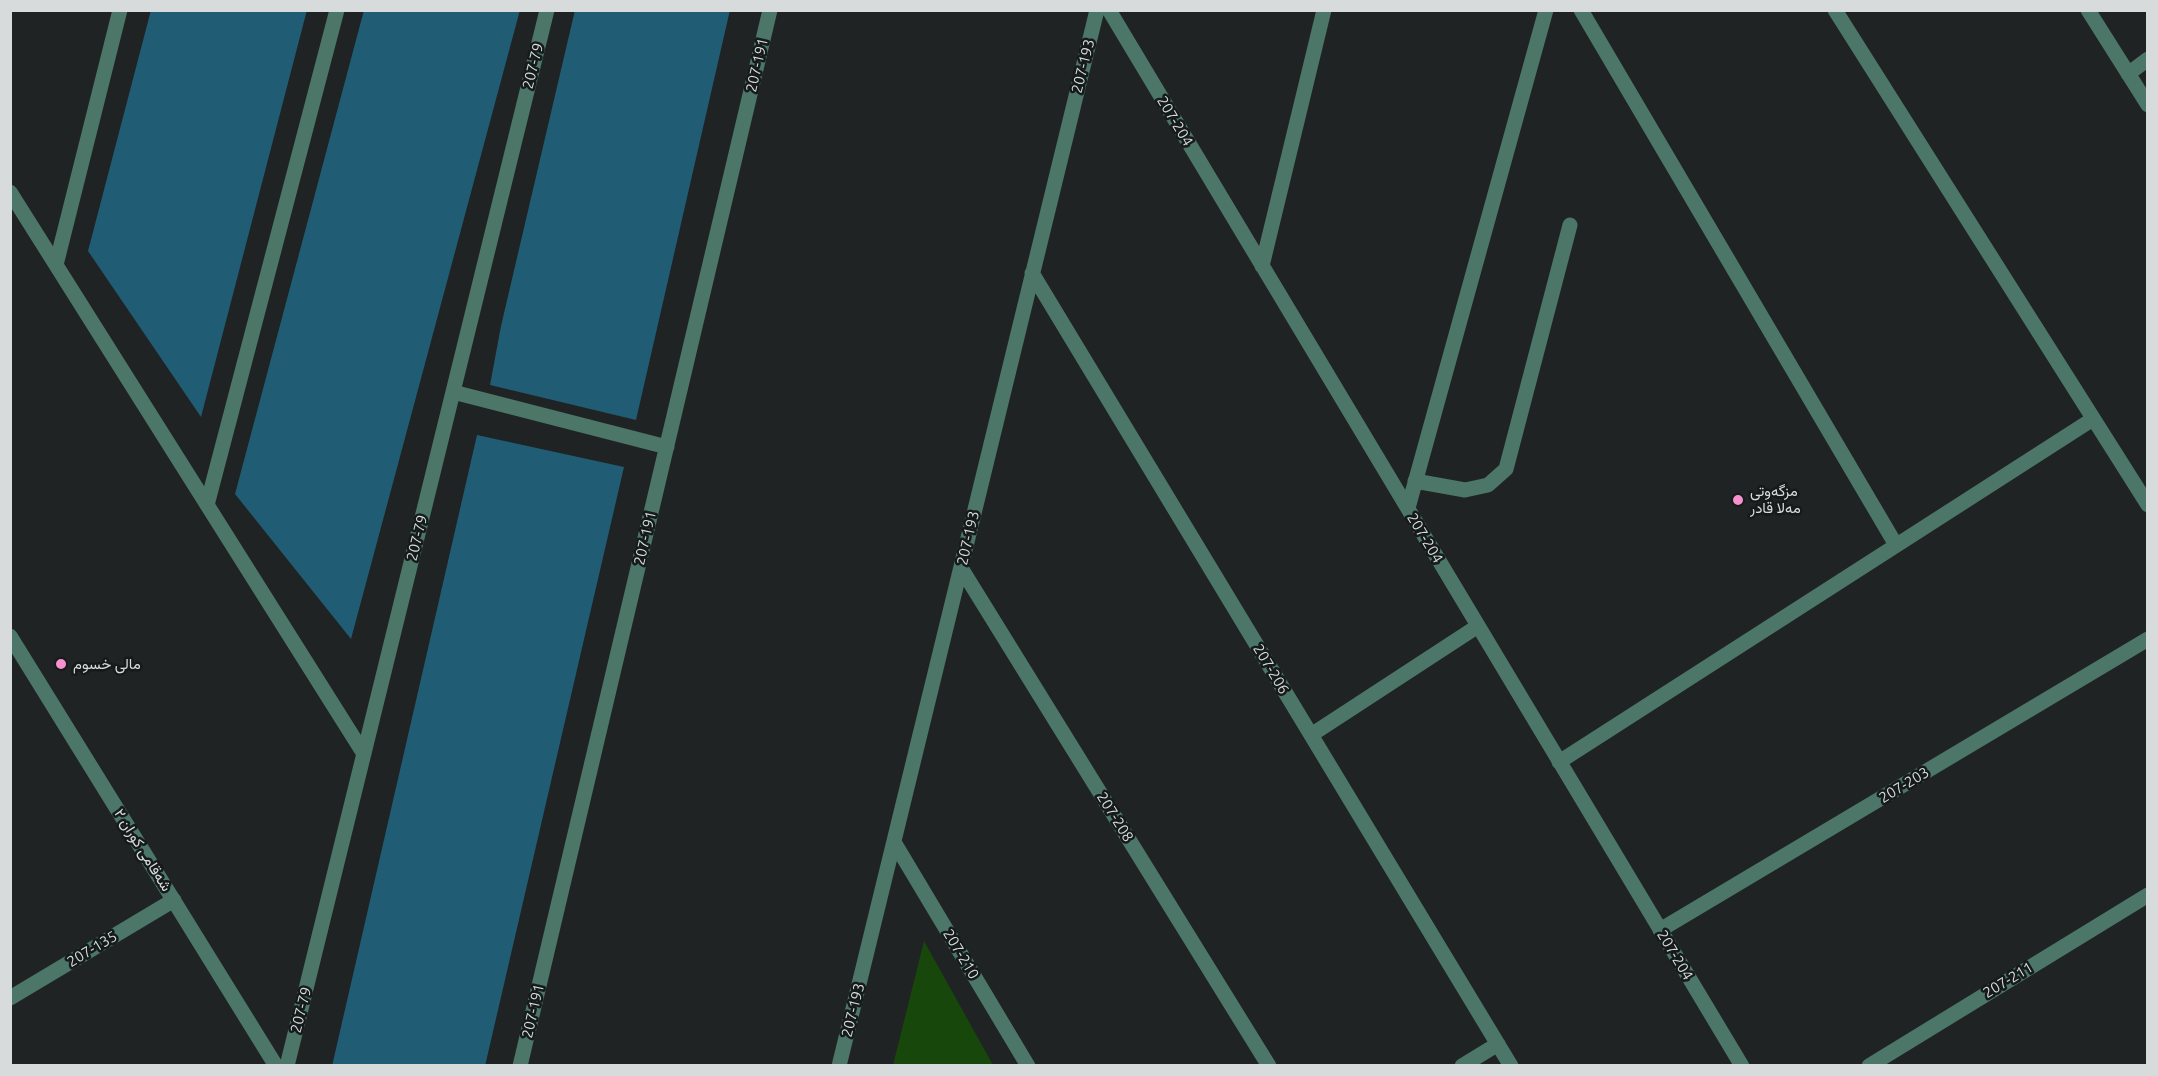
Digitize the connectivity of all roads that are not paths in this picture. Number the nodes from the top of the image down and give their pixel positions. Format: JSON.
{"nodes":[{"id":1,"x":120,"y":10,"type":"edge"},
{"id":2,"x":337,"y":10,"type":"edge"},
{"id":3,"x":547,"y":10,"type":"edge"},
{"id":4,"x":770,"y":10,"type":"edge"},
{"id":5,"x":1097,"y":10,"type":"edge"},
{"id":6,"x":1109,"y":10,"type":"edge"},
{"id":7,"x":1324,"y":10,"type":"edge"},
{"id":8,"x":1546,"y":10,"type":"edge"},
{"id":9,"x":1581,"y":10,"type":"edge"},
{"id":10,"x":1835,"y":10,"type":"edge"},
{"id":11,"x":2088,"y":10,"type":"edge"},
{"id":12,"x":2148,"y":58,"type":"edge"},
{"id":13,"x":2128,"y":74,"type":"junction"},
{"id":14,"x":2148,"y":105,"type":"edge"},
{"id":15,"x":10,"y":192,"type":"edge"},
{"id":16,"x":1570,"y":225,"type":"dead end"},
{"id":17,"x":56,"y":266,"type":"junction"},
{"id":18,"x":1262,"y":266,"type":"junction"},
{"id":19,"x":1032,"y":273,"type":"junction"},
{"id":20,"x":453,"y":392,"type":"junction"},
{"id":21,"x":2093,"y":419,"type":"junction"},
{"id":22,"x":667,"y":447,"type":"junction"},
{"id":23,"x":1415,"y":481,"type":"junction"},
{"id":24,"x":207,"y":505,"type":"junction"},
{"id":25,"x":2148,"y":505,"type":"edge"},
{"id":26,"x":1408,"y":508,"type":"junction"},
{"id":27,"x":1896,"y":545,"type":"junction"},
{"id":28,"x":961,"y":568,"type":"junction"},
{"id":29,"x":1478,"y":626,"type":"junction"},
{"id":30,"x":10,"y":636,"type":"edge"},
{"id":31,"x":2148,"y":639,"type":"edge"},
{"id":32,"x":1311,"y":735,"type":"junction"},
{"id":33,"x":364,"y":754,"type":"junction"},
{"id":34,"x":1559,"y":762,"type":"junction"},
{"id":35,"x":894,"y":842,"type":"junction"},
{"id":36,"x":2148,"y":895,"type":"edge"},
{"id":37,"x":174,"y":900,"type":"junction"},
{"id":38,"x":1660,"y":930,"type":"junction"},
{"id":39,"x":10,"y":998,"type":"edge"},
{"id":40,"x":1498,"y":1044,"type":"junction"},
{"id":41,"x":276,"y":1065,"type":"edge"},
{"id":42,"x":287,"y":1065,"type":"edge"},
{"id":43,"x":520,"y":1065,"type":"edge"},
{"id":44,"x":839,"y":1065,"type":"edge"},
{"id":45,"x":1028,"y":1065,"type":"edge"},
{"id":46,"x":1269,"y":1065,"type":"edge"},
{"id":47,"x":1462,"y":1065,"type":"edge"},
{"id":48,"x":1511,"y":1065,"type":"edge"},
{"id":49,"x":1742,"y":1065,"type":"edge"},
{"id":50,"x":1869,"y":1065,"type":"edge"}],
"edges":[{"from":1,"to":17,"type":"street"},
{"from":2,"to":24,"type":"street"},
{"from":3,"to":20,"type":"street","name":"207-79"},
{"from":4,"to":22,"type":"street","name":"207-191"},
{"from":5,"to":19,"type":"street","name":"207-193"},
{"from":6,"to":18,"type":"street","name":"207-204"},
{"from":7,"to":18,"type":"street"},
{"from":8,"to":23,"type":"street"},
{"from":9,"to":27,"type":"street"},
{"from":10,"to":21,"type":"street"},
{"from":11,"to":13,"type":"street"},
{"from":12,"to":13,"type":"street"},
{"from":13,"to":14,"type":"street"},
{"from":15,"to":17,"type":"street"},
{"from":16,"to":23,"type":"street"},
{"from":17,"to":24,"type":"street"},
{"from":18,"to":26,"type":"street","name":"207-204"},
{"from":19,"to":28,"type":"street","name":"207-193"},
{"from":19,"to":32,"type":"street","name":"207-206"},
{"from":20,"to":22,"type":"street"},
{"from":20,"to":33,"type":"street","name":"207-79"},
{"from":21,"to":25,"type":"street"},
{"from":21,"to":27,"type":"street"},
{"from":22,"to":43,"type":"street","name":"207-191"},
{"from":23,"to":26,"type":"street"},
{"from":24,"to":33,"type":"street"},
{"from":26,"to":29,"type":"street","name":"207-204"},
{"from":27,"to":34,"type":"street"},
{"from":28,"to":35,"type":"street","name":"207-193"},
{"from":28,"to":46,"type":"street","name":"207-208"},
{"from":29,"to":32,"type":"street"},
{"from":29,"to":34,"type":"street","name":"207-204"},
{"from":30,"to":37,"type":"street","name":"شەقامی کوران ٢"},
{"from":31,"to":38,"type":"street","name":"207-203"},
{"from":32,"to":40,"type":"street","name":"207-206"},
{"from":33,"to":42,"type":"street","name":"207-79"},
{"from":34,"to":38,"type":"street","name":"207-204"},
{"from":35,"to":44,"type":"street","name":"207-193"},
{"from":35,"to":45,"type":"street","name":"207-210"},
{"from":36,"to":50,"type":"street","name":"207-211"},
{"from":37,"to":39,"type":"street","name":"207-135"},
{"from":37,"to":41,"type":"street","name":"شەقامی کوران ٢"},
{"from":38,"to":49,"type":"street","name":"207-204"},
{"from":40,"to":47,"type":"street"},
{"from":40,"to":48,"type":"street","name":"207-206"}]}
